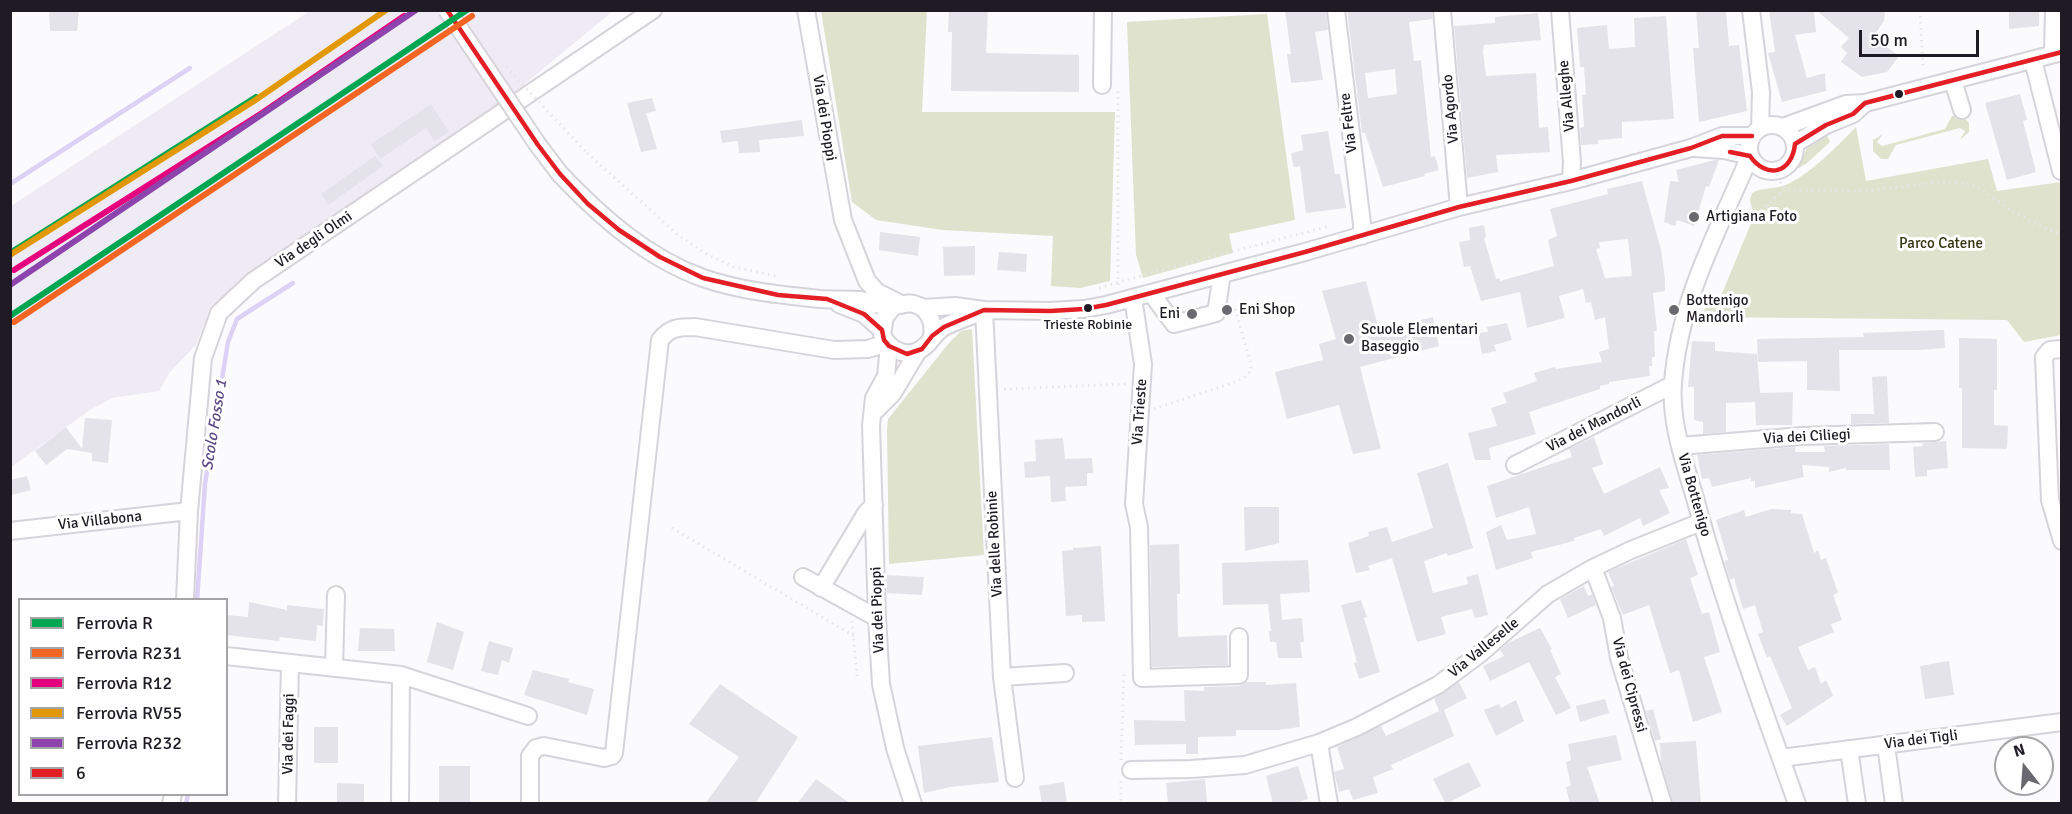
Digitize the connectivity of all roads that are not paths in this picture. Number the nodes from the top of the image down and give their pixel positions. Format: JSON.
{"nodes":[{"id":1,"x":447,"y":10,"type":"edge"},
{"id":2,"x":653,"y":10,"type":"edge"},
{"id":3,"x":806,"y":10,"type":"edge"},
{"id":4,"x":1103,"y":10,"type":"edge"},
{"id":5,"x":1336,"y":10,"type":"edge"},
{"id":6,"x":1442,"y":10,"type":"edge"},
{"id":7,"x":1560,"y":10,"type":"edge"},
{"id":8,"x":1751,"y":10,"type":"edge"},
{"id":9,"x":2054,"y":10,"type":"edge"},
{"id":10,"x":2057,"y":53,"type":"edge"},
{"id":11,"x":2033,"y":60,"type":"junction"},
{"id":12,"x":1953,"y":81,"type":"junction"},
{"id":13,"x":1110,"y":87,"type":"road end"},
{"id":14,"x":1865,"y":103,"type":"junction"},
{"id":15,"x":1962,"y":110,"type":"dead end"},
{"id":16,"x":1783,"y":127,"type":"junction"},
{"id":17,"x":1756,"y":132,"type":"junction"},
{"id":18,"x":1795,"y":144,"type":"junction"},
{"id":19,"x":1691,"y":148,"type":"junction"},
{"id":20,"x":1755,"y":162,"type":"junction"},
{"id":21,"x":2061,"y":171,"type":"edge"},
{"id":22,"x":1571,"y":181,"type":"junction"},
{"id":23,"x":1459,"y":207,"type":"junction"},
{"id":24,"x":1362,"y":236,"type":"junction"},
{"id":25,"x":1222,"y":274,"type":"junction"},
{"id":26,"x":1151,"y":293,"type":"junction"},
{"id":27,"x":1132,"y":298,"type":"junction"},
{"id":28,"x":845,"y":302,"type":"junction"},
{"id":29,"x":908,"y":306,"type":"junction"},
{"id":30,"x":984,"y":310,"type":"junction"},
{"id":31,"x":932,"y":336,"type":"junction"},
{"id":32,"x":885,"y":338,"type":"junction"},
{"id":33,"x":2061,"y":349,"type":"edge"},
{"id":34,"x":918,"y":351,"type":"junction"},
{"id":35,"x":1672,"y":385,"type":"junction"},
{"id":36,"x":873,"y":413,"type":"junction"},
{"id":37,"x":1935,"y":432,"type":"dead end"},
{"id":38,"x":1680,"y":446,"type":"junction"},
{"id":39,"x":1515,"y":465,"type":"dead end"},
{"id":40,"x":874,"y":506,"type":"junction"},
{"id":41,"x":189,"y":511,"type":"junction"},
{"id":42,"x":1701,"y":522,"type":"junction"},
{"id":43,"x":10,"y":531,"type":"edge"},
{"id":44,"x":2061,"y":541,"type":"edge"},
{"id":45,"x":1593,"y":568,"type":"junction"},
{"id":46,"x":803,"y":577,"type":"dead end"},
{"id":47,"x":821,"y":588,"type":"junction"},
{"id":48,"x":336,"y":595,"type":"dead end"},
{"id":49,"x":185,"y":598,"type":"edge"},
{"id":50,"x":877,"y":618,"type":"junction"},
{"id":51,"x":1239,"y":637,"type":"dead end"},
{"id":52,"x":228,"y":656,"type":"edge"},
{"id":53,"x":290,"y":664,"type":"junction"},
{"id":54,"x":334,"y":668,"type":"junction"},
{"id":55,"x":1065,"y":673,"type":"dead end"},
{"id":56,"x":401,"y":675,"type":"junction"},
{"id":57,"x":1002,"y":677,"type":"junction"},
{"id":58,"x":528,"y":716,"type":"dead end"},
{"id":59,"x":2061,"y":722,"type":"edge"},
{"id":60,"x":1319,"y":743,"type":"junction"},
{"id":61,"x":1886,"y":745,"type":"junction"},
{"id":62,"x":1849,"y":749,"type":"junction"},
{"id":63,"x":1781,"y":758,"type":"junction"},
{"id":64,"x":1124,"y":773,"type":"road end"},
{"id":65,"x":1015,"y":778,"type":"dead end"},
{"id":66,"x":287,"y":804,"type":"edge"},
{"id":67,"x":400,"y":804,"type":"edge"},
{"id":68,"x":530,"y":804,"type":"edge"},
{"id":69,"x":913,"y":804,"type":"edge"},
{"id":70,"x":1329,"y":804,"type":"edge"},
{"id":71,"x":1663,"y":804,"type":"edge"},
{"id":72,"x":1797,"y":804,"type":"edge"},
{"id":73,"x":1857,"y":804,"type":"edge"},
{"id":74,"x":1894,"y":804,"type":"edge"}],
"edges":[{"from":1,"to":28,"type":"street","bridge":true},
{"from":2,"to":41,"type":"street","name":"Via degli Olmi"},
{"from":3,"to":29,"type":"street","name":"Via dei Pioppi"},
{"from":4,"to":13,"type":"street"},
{"from":5,"to":24,"type":"street","name":"Via Feltre"},
{"from":6,"to":23,"type":"street","name":"Via Agordo"},
{"from":7,"to":22,"type":"street","name":"Via Alleghe"},
{"from":8,"to":17,"type":"street"},
{"from":9,"to":10,"type":"street"},
{"from":10,"to":11,"type":"street"},
{"from":11,"to":12,"type":"street"},
{"from":11,"to":21,"type":"street"},
{"from":12,"to":14,"type":"street"},
{"from":12,"to":15,"type":"street"},
{"from":14,"to":16,"type":"street"},
{"from":14,"to":18,"type":"street"},
{"from":16,"to":17,"type":"street"},
{"from":16,"to":18,"type":"street"},
{"from":17,"to":19,"type":"street"},
{"from":17,"to":20,"type":"street"},
{"from":18,"to":20,"type":"street"},
{"from":19,"to":20,"type":"street"},
{"from":19,"to":22,"type":"street"},
{"from":20,"to":35,"type":"street","name":"Via Bottenigo"},
{"from":22,"to":23,"type":"street"},
{"from":23,"to":24,"type":"street"},
{"from":24,"to":25,"type":"street"},
{"from":25,"to":26,"type":"street"},
{"from":25,"to":26,"type":"street"},
{"from":26,"to":27,"type":"street"},
{"from":27,"to":30,"type":"street"},
{"from":27,"to":51,"type":"street","name":"Via Trieste"},
{"from":28,"to":29,"type":"street"},
{"from":28,"to":32,"type":"street"},
{"from":29,"to":30,"type":"street"},
{"from":29,"to":31,"type":"street"},
{"from":29,"to":32,"type":"street"},
{"from":30,"to":31,"type":"street"},
{"from":30,"to":57,"type":"street","name":"Via delle Robinie"},
{"from":31,"to":34,"type":"street"},
{"from":32,"to":34,"type":"street"},
{"from":32,"to":36,"type":"street","name":"Via dei Pioppi"},
{"from":32,"to":68,"type":"street"},
{"from":33,"to":44,"type":"street"},
{"from":34,"to":36,"type":"street"},
{"from":35,"to":38,"type":"street","name":"Via Bottenigo"},
{"from":35,"to":39,"type":"street","name":"Via dei Mandorli"},
{"from":36,"to":40,"type":"street","name":"Via dei Pioppi"},
{"from":37,"to":38,"type":"street","name":"Via dei Ciliegi"},
{"from":38,"to":42,"type":"street","name":"Via Bottenigo"},
{"from":40,"to":47,"type":"street"},
{"from":40,"to":50,"type":"street","name":"Via dei Pioppi"},
{"from":41,"to":43,"type":"street","name":"Via Villabona"},
{"from":41,"to":49,"type":"street","name":"Via degli Olmi"},
{"from":42,"to":45,"type":"street","name":"Via Valleselle"},
{"from":42,"to":63,"type":"street","name":"Via Bottenigo"},
{"from":45,"to":60,"type":"street","name":"Via Valleselle"},
{"from":45,"to":71,"type":"street","name":"Via dei Cipressi"},
{"from":46,"to":47,"type":"street"},
{"from":47,"to":50,"type":"street"},
{"from":48,"to":54,"type":"street"},
{"from":50,"to":69,"type":"street","name":"Via dei Pioppi"},
{"from":52,"to":53,"type":"street"},
{"from":53,"to":54,"type":"street"},
{"from":53,"to":66,"type":"street","name":"Via dei Faggi"},
{"from":54,"to":56,"type":"street"},
{"from":55,"to":57,"type":"street"},
{"from":56,"to":58,"type":"street"},
{"from":56,"to":67,"type":"street"},
{"from":57,"to":65,"type":"street","name":"Via delle Robinie"},
{"from":59,"to":61,"type":"street","name":"Via dei Tigli"},
{"from":60,"to":64,"type":"street","name":"Via Valleselle"},
{"from":60,"to":70,"type":"street"},
{"from":61,"to":62,"type":"street","name":"Via dei Tigli"},
{"from":61,"to":74,"type":"street"},
{"from":62,"to":63,"type":"street","name":"Via dei Tigli"},
{"from":62,"to":73,"type":"street"},
{"from":63,"to":72,"type":"street","name":"Via Bottenigo"}]}
